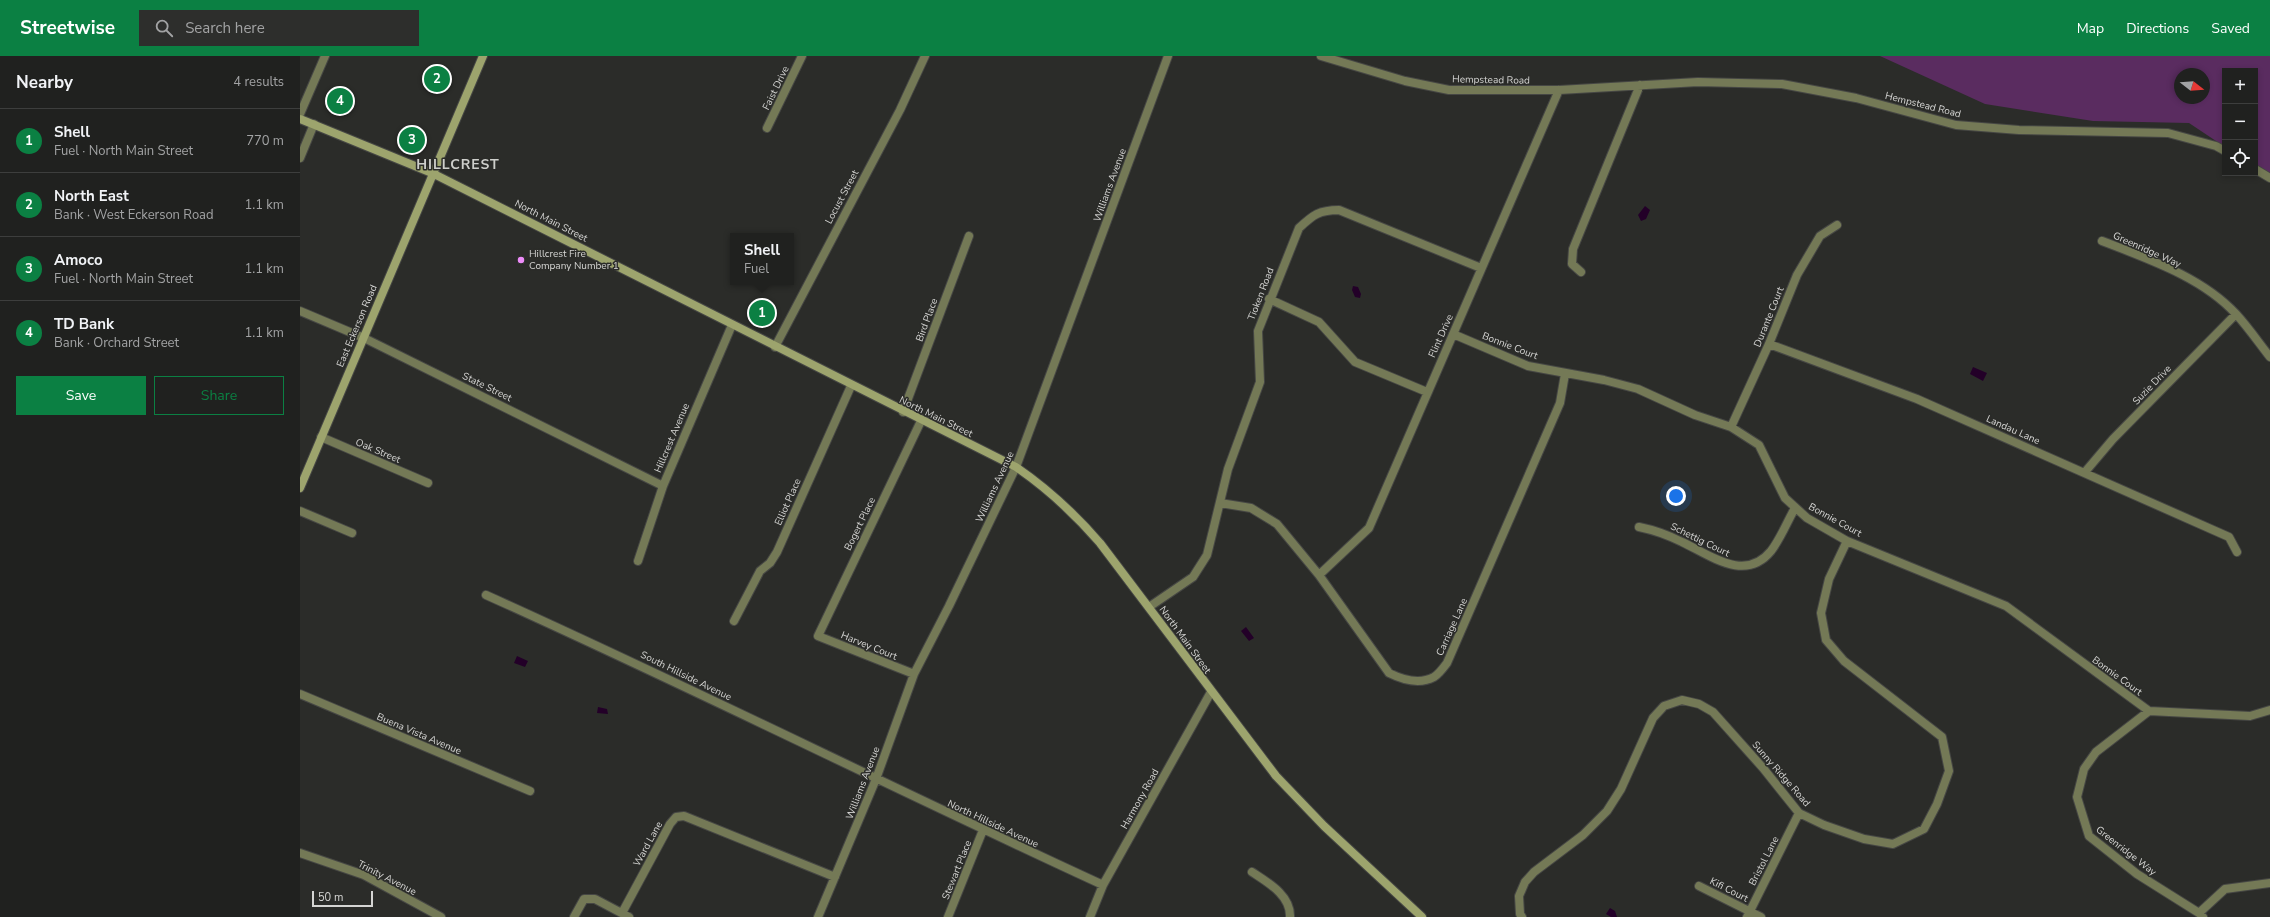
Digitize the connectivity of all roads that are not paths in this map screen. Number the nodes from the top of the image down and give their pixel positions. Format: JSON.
{"nodes":[{"id":1,"x":325,"y":56,"type":"edge"},
{"id":2,"x":483,"y":56,"type":"edge"},
{"id":3,"x":802,"y":56,"type":"edge"},
{"id":4,"x":925,"y":56,"type":"edge"},
{"id":5,"x":1168,"y":56,"type":"edge"},
{"id":6,"x":1321,"y":56,"type":"edge"},
{"id":7,"x":1640,"y":85,"type":"junction"},
{"id":8,"x":1559,"y":90,"type":"junction"},
{"id":9,"x":300,"y":114,"type":"edge"},
{"id":10,"x":300,"y":119,"type":"edge"},
{"id":11,"x":314,"y":124,"type":"junction"},
{"id":12,"x":767,"y":128,"type":"dead end"},
{"id":13,"x":2222,"y":149,"type":"edge"},
{"id":14,"x":300,"y":158,"type":"edge"},
{"id":15,"x":2258,"y":171,"type":"edge"},
{"id":16,"x":432,"y":172,"type":"junction"},
{"id":17,"x":2270,"y":178,"type":"edge"},
{"id":18,"x":1837,"y":225,"type":"dead end"},
{"id":19,"x":969,"y":236,"type":"dead end"},
{"id":20,"x":2102,"y":241,"type":"dead end"},
{"id":21,"x":1481,"y":268,"type":"junction"},
{"id":22,"x":1581,"y":272,"type":"dead end"},
{"id":23,"x":1269,"y":299,"type":"junction"},
{"id":24,"x":300,"y":311,"type":"edge"},
{"id":25,"x":2236,"y":314,"type":"junction"},
{"id":26,"x":732,"y":326,"type":"junction"},
{"id":27,"x":1453,"y":334,"type":"junction"},
{"id":28,"x":364,"y":338,"type":"junction"},
{"id":29,"x":1769,"y":344,"type":"junction"},
{"id":30,"x":774,"y":347,"type":"junction"},
{"id":31,"x":2270,"y":357,"type":"edge"},
{"id":32,"x":1566,"y":374,"type":"junction"},
{"id":33,"x":851,"y":386,"type":"junction"},
{"id":34,"x":1427,"y":392,"type":"junction"},
{"id":35,"x":903,"y":412,"type":"junction"},
{"id":36,"x":921,"y":421,"type":"junction"},
{"id":37,"x":1731,"y":427,"type":"junction"},
{"id":38,"x":321,"y":437,"type":"junction"},
{"id":39,"x":1016,"y":468,"type":"junction"},
{"id":40,"x":2085,"y":472,"type":"junction"},
{"id":41,"x":428,"y":483,"type":"dead end"},
{"id":42,"x":663,"y":486,"type":"junction"},
{"id":43,"x":300,"y":488,"type":"edge"},
{"id":44,"x":1220,"y":503,"type":"junction"},
{"id":45,"x":1794,"y":508,"type":"junction"},
{"id":46,"x":300,"y":511,"type":"edge"},
{"id":47,"x":1639,"y":527,"type":"dead end"},
{"id":48,"x":352,"y":533,"type":"dead end"},
{"id":49,"x":1847,"y":541,"type":"junction"},
{"id":50,"x":2237,"y":552,"type":"dead end"},
{"id":51,"x":638,"y":561,"type":"dead end"},
{"id":52,"x":1319,"y":575,"type":"junction"},
{"id":53,"x":486,"y":594,"type":"dead end"},
{"id":54,"x":1149,"y":607,"type":"junction"},
{"id":55,"x":734,"y":621,"type":"dead end"},
{"id":56,"x":818,"y":636,"type":"joint"},
{"id":57,"x":914,"y":674,"type":"junction"},
{"id":58,"x":1211,"y":692,"type":"junction"},
{"id":59,"x":300,"y":694,"type":"edge"},
{"id":60,"x":2270,"y":710,"type":"edge"},
{"id":61,"x":2149,"y":711,"type":"junction"},
{"id":62,"x":876,"y":779,"type":"junction"},
{"id":63,"x":530,"y":792,"type":"dead end"},
{"id":64,"x":1799,"y":813,"type":"junction"},
{"id":65,"x":984,"y":830,"type":"junction"},
{"id":66,"x":300,"y":853,"type":"edge"},
{"id":67,"x":1252,"y":872,"type":"dead end"},
{"id":68,"x":835,"y":877,"type":"junction"},
{"id":69,"x":2270,"y":882,"type":"edge"},
{"id":70,"x":1103,"y":885,"type":"junction"},
{"id":71,"x":1699,"y":886,"type":"dead end"},
{"id":72,"x":1748,"y":914,"type":"edge"},
{"id":73,"x":626,"y":915,"type":"edge"},
{"id":74,"x":2201,"y":915,"type":"edge"},
{"id":75,"x":441,"y":917,"type":"edge"},
{"id":76,"x":574,"y":917,"type":"edge"},
{"id":77,"x":818,"y":917,"type":"edge"},
{"id":78,"x":948,"y":917,"type":"edge"},
{"id":79,"x":1090,"y":917,"type":"edge"},
{"id":80,"x":1290,"y":917,"type":"edge"},
{"id":81,"x":1422,"y":917,"type":"edge"},
{"id":82,"x":1522,"y":917,"type":"edge"},
{"id":83,"x":1761,"y":917,"type":"edge"}],
"edges":[{"from":1,"to":9,"type":"street"},
{"from":2,"to":16,"type":"main road","name":"East Eckerson Road"},
{"from":3,"to":12,"type":"street","name":"Faist Drive"},
{"from":4,"to":30,"type":"street","name":"Locust Street"},
{"from":5,"to":39,"type":"street","name":"Williams Avenue"},
{"from":6,"to":8,"type":"street","name":"Hempstead Road"},
{"from":7,"to":8,"type":"street","name":"Hempstead Road"},
{"from":7,"to":13,"type":"street","name":"Hempstead Road"},
{"from":7,"to":22,"type":"street"},
{"from":8,"to":21,"type":"street","name":"Flint Drive"},
{"from":10,"to":11,"type":"main road","name":"North Main Street"},
{"from":11,"to":14,"type":"street"},
{"from":11,"to":16,"type":"main road","name":"North Main Street"},
{"from":15,"to":17,"type":"street"},
{"from":16,"to":26,"type":"main road","name":"North Main Street"},
{"from":16,"to":28,"type":"main road","name":"East Eckerson Road"},
{"from":18,"to":29,"type":"street","name":"Durante Court"},
{"from":19,"to":35,"type":"street","name":"Bird Place"},
{"from":20,"to":25,"type":"street","name":"Greenridge Way"},
{"from":21,"to":23,"type":"street","name":"Tioken Road"},
{"from":21,"to":27,"type":"street","name":"Flint Drive"},
{"from":23,"to":34,"type":"street"},
{"from":23,"to":44,"type":"street","name":"Tioken Road"},
{"from":24,"to":28,"type":"street","name":"State Street"},
{"from":25,"to":31,"type":"street","name":"Greenridge Way"},
{"from":25,"to":40,"type":"street","name":"Suzie Drive"},
{"from":26,"to":30,"type":"main road","name":"North Main Street"},
{"from":26,"to":42,"type":"street","name":"Hillcrest Avenue"},
{"from":27,"to":32,"type":"street","name":"Bonnie Court"},
{"from":27,"to":34,"type":"street","name":"Flint Drive"},
{"from":28,"to":38,"type":"main road","name":"East Eckerson Road"},
{"from":28,"to":42,"type":"street","name":"State Street"},
{"from":29,"to":37,"type":"street","name":"Durante Court"},
{"from":29,"to":40,"type":"street","name":"Landau Lane"},
{"from":30,"to":33,"type":"main road","name":"North Main Street"},
{"from":32,"to":37,"type":"street","name":"Bonnie Court"},
{"from":32,"to":52,"type":"street","name":"Carriage Lane"},
{"from":33,"to":35,"type":"main road","name":"North Main Street"},
{"from":33,"to":55,"type":"street","name":"Elliot Place"},
{"from":34,"to":52,"type":"street","name":"Flint Drive"},
{"from":35,"to":36,"type":"main road","name":"North Main Street"},
{"from":36,"to":39,"type":"main road","name":"North Main Street"},
{"from":36,"to":56,"type":"street","name":"Bogert Place"},
{"from":37,"to":45,"type":"street","name":"Bonnie Court"},
{"from":38,"to":41,"type":"street","name":"Oak Street"},
{"from":38,"to":43,"type":"main road","name":"East Eckerson Road"},
{"from":39,"to":54,"type":"main road","name":"North Main Street"},
{"from":39,"to":57,"type":"street","name":"Williams Avenue"},
{"from":40,"to":50,"type":"street","name":"Landau Lane"},
{"from":42,"to":51,"type":"street","name":"Hillcrest Avenue"},
{"from":44,"to":52,"type":"street","name":"Carriage Lane"},
{"from":44,"to":54,"type":"street","name":"Tioken Road"},
{"from":45,"to":47,"type":"street","name":"Schettig Court"},
{"from":45,"to":49,"type":"street","name":"Bonnie Court"},
{"from":46,"to":48,"type":"street"},
{"from":49,"to":61,"type":"street","name":"Bonnie Court"},
{"from":49,"to":64,"type":"street","name":"Sunny Ridge Road"},
{"from":53,"to":62,"type":"street","name":"South Hillside Avenue"},
{"from":54,"to":58,"type":"main road","name":"North Main Street"},
{"from":56,"to":57,"type":"street","name":"Harvey Court"},
{"from":57,"to":62,"type":"street","name":"Williams Avenue"},
{"from":58,"to":70,"type":"street","name":"Harmony Road"},
{"from":58,"to":81,"type":"main road","name":"North Main Street"},
{"from":59,"to":63,"type":"street","name":"Buena Vista Avenue"},
{"from":60,"to":61,"type":"street"},
{"from":61,"to":74,"type":"street","name":"Greenridge Way"},
{"from":62,"to":65,"type":"street","name":"North Hillside Avenue"},
{"from":62,"to":68,"type":"street","name":"Williams Avenue"},
{"from":64,"to":72,"type":"street","name":"Bristol Lane"},
{"from":64,"to":82,"type":"street","name":"Sunny Ridge Road"},
{"from":65,"to":70,"type":"street","name":"North Hillside Avenue"},
{"from":65,"to":78,"type":"street","name":"Stewart Place"},
{"from":66,"to":75,"type":"street","name":"Trinity Avenue"},
{"from":67,"to":80,"type":"street"},
{"from":68,"to":73,"type":"street","name":"Ward Lane"},
{"from":68,"to":77,"type":"street","name":"Williams Avenue"},
{"from":69,"to":74,"type":"street"},
{"from":70,"to":79,"type":"street","name":"Harmony Road"},
{"from":71,"to":72,"type":"street","name":"Kifi Court"},
{"from":72,"to":83,"type":"street","name":"Kifi Court"},
{"from":73,"to":76,"type":"street","name":"Ward Lane"}]}
